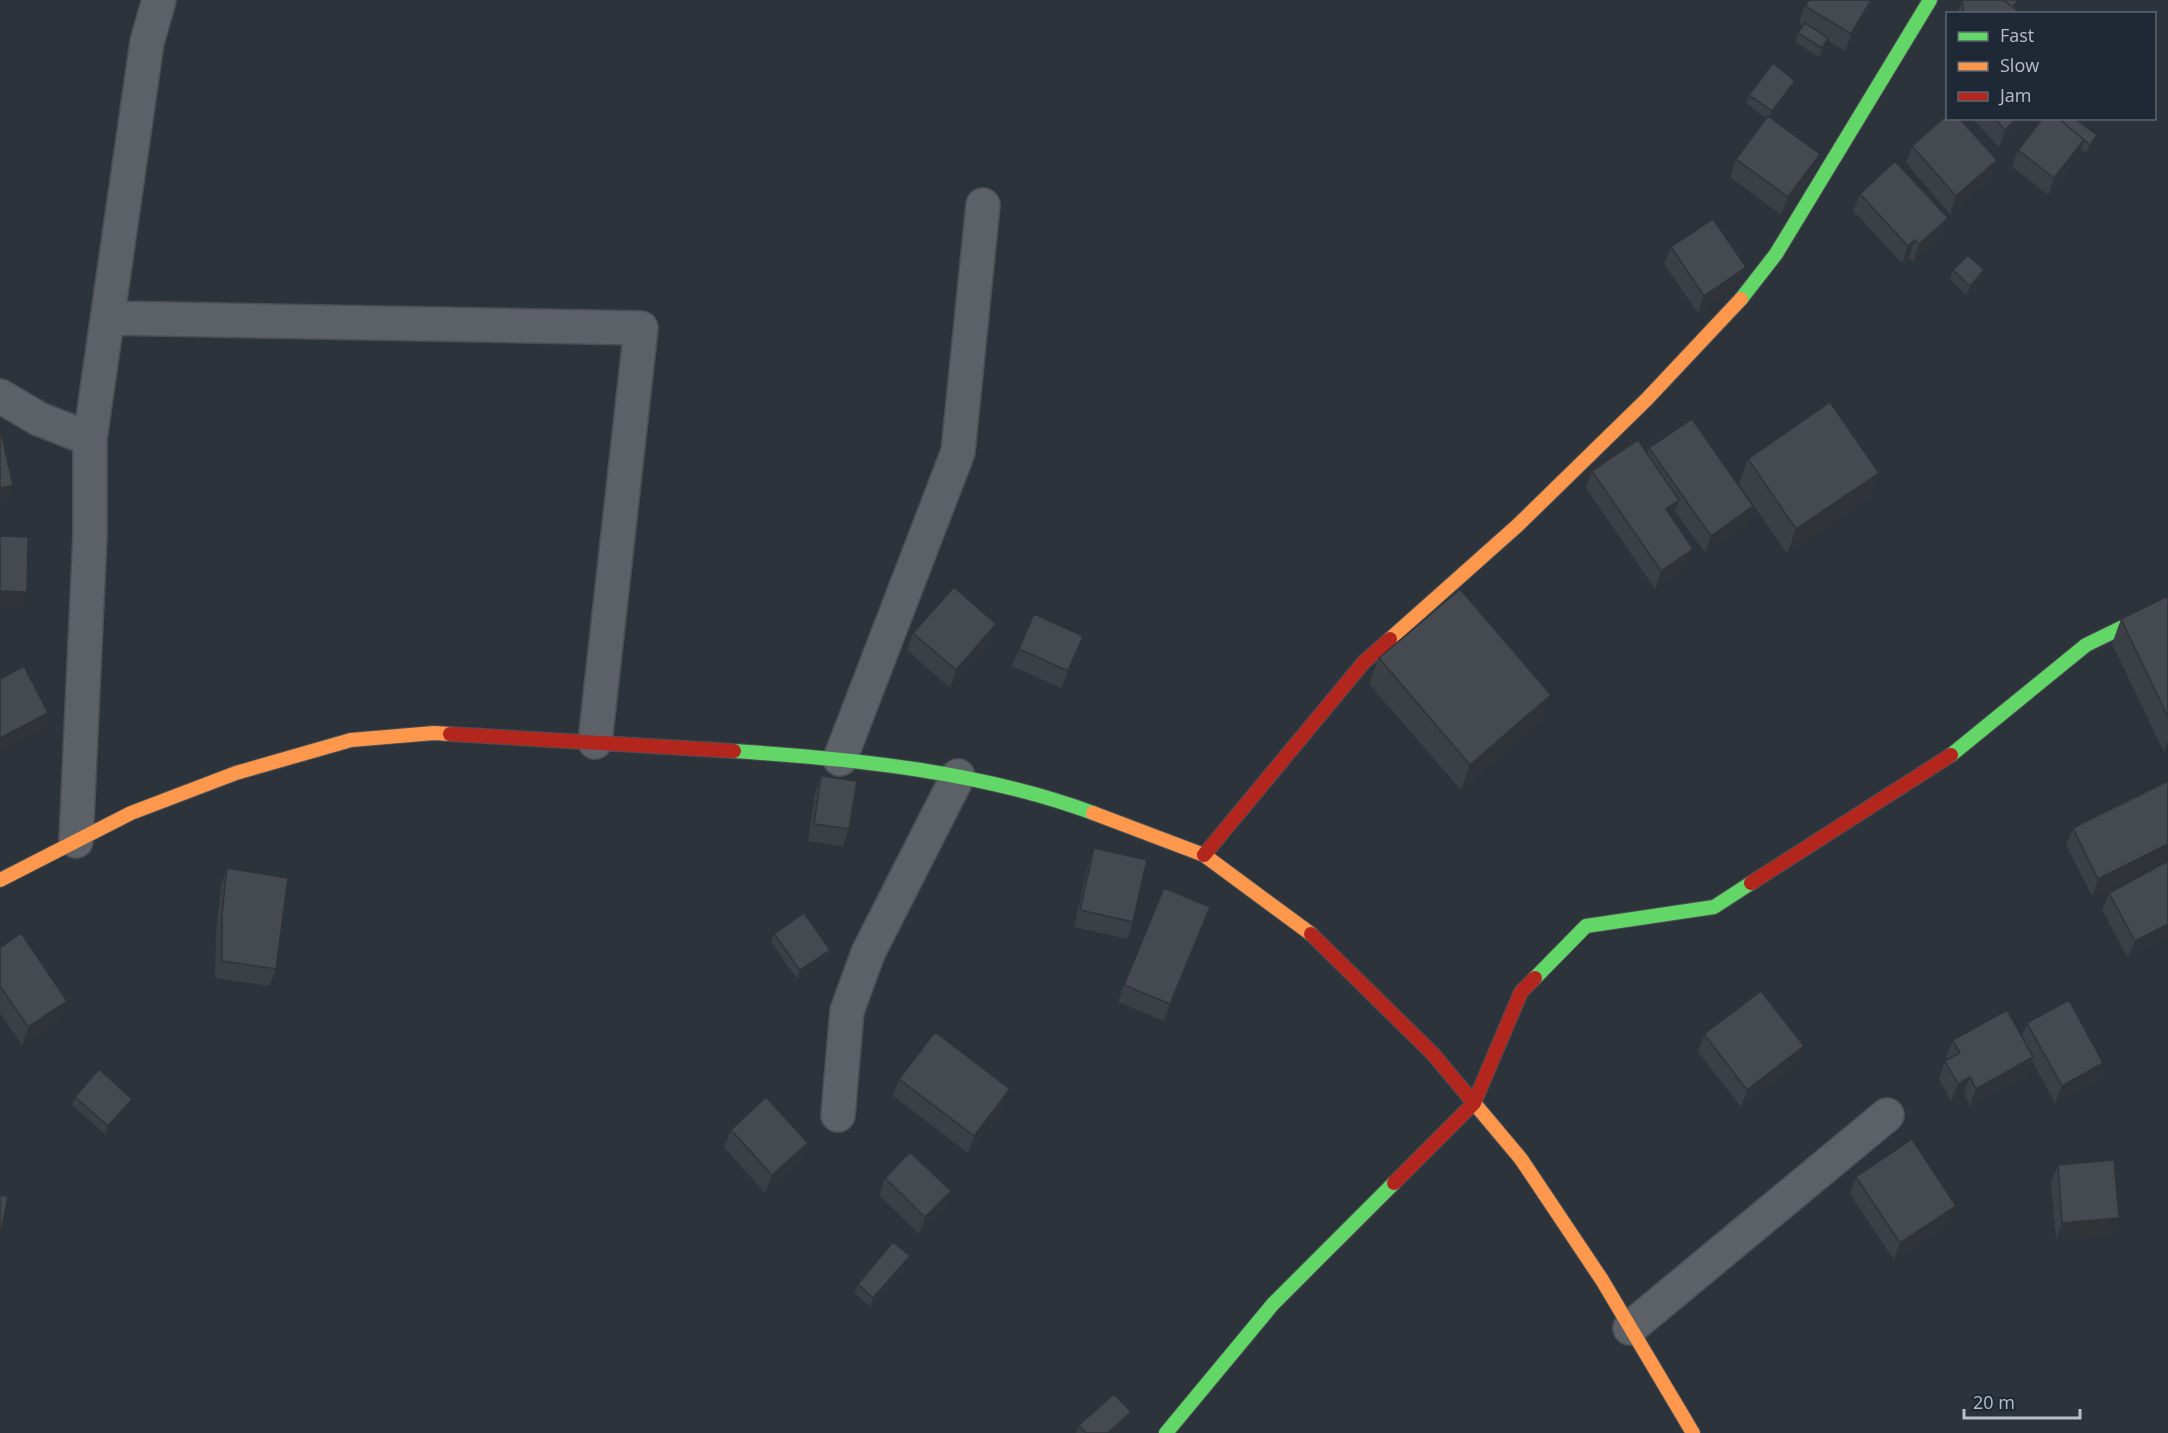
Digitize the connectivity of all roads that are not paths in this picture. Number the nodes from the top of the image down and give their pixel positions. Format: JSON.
{"nodes":[{"id":1,"x":159,"y":0,"type":"edge"},
{"id":2,"x":1930,"y":0,"type":"edge"},
{"id":3,"x":983,"y":205,"type":"dead end"},
{"id":4,"x":108,"y":318,"type":"junction"},
{"id":5,"x":0,"y":396,"type":"edge"},
{"id":6,"x":90,"y":440,"type":"junction"},
{"id":7,"x":2168,"y":605,"type":"edge"},
{"id":8,"x":595,"y":742,"type":"junction"},
{"id":9,"x":840,"y":759,"type":"junction"},
{"id":10,"x":958,"y":776,"type":"junction"},
{"id":11,"x":76,"y":841,"type":"junction"},
{"id":12,"x":1204,"y":855,"type":"junction"},
{"id":13,"x":0,"y":880,"type":"edge"},
{"id":14,"x":1474,"y":1103,"type":"junction"},
{"id":15,"x":838,"y":1115,"type":"dead end"},
{"id":16,"x":1887,"y":1115,"type":"dead end"},
{"id":17,"x":1630,"y":1328,"type":"junction"},
{"id":18,"x":1166,"y":1433,"type":"edge"},
{"id":19,"x":1693,"y":1433,"type":"edge"}],
"edges":[{"from":1,"to":4,"type":"street"},
{"from":2,"to":12,"type":"street"},
{"from":3,"to":9,"type":"street"},
{"from":4,"to":6,"type":"street"},
{"from":4,"to":8,"type":"street"},
{"from":5,"to":6,"type":"street"},
{"from":6,"to":11,"type":"street"},
{"from":7,"to":14,"type":"street"},
{"from":8,"to":9,"type":"street"},
{"from":8,"to":11,"type":"street"},
{"from":9,"to":10,"type":"street"},
{"from":10,"to":12,"type":"street"},
{"from":10,"to":15,"type":"street"},
{"from":11,"to":13,"type":"street"},
{"from":12,"to":14,"type":"street"},
{"from":14,"to":17,"type":"street"},
{"from":14,"to":18,"type":"street"},
{"from":16,"to":17,"type":"street"},
{"from":17,"to":19,"type":"street"}]}
